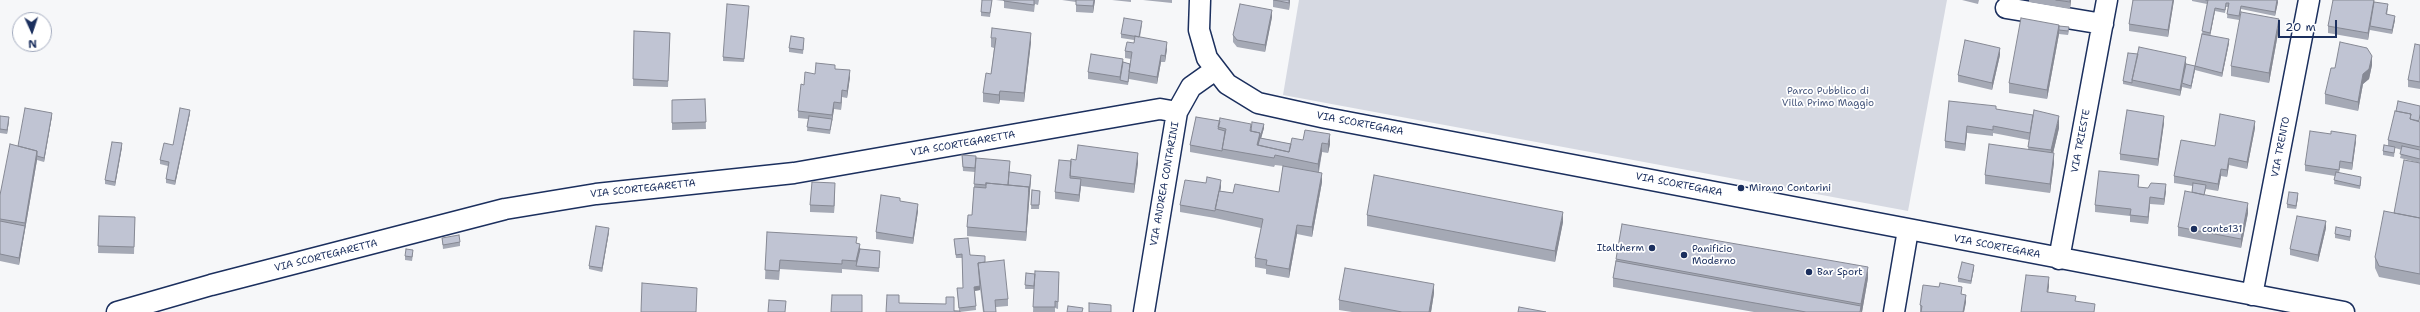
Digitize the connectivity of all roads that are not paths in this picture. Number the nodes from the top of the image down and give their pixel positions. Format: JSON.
{"nodes":[{"id":1,"x":1200,"y":0,"type":"edge"},
{"id":2,"x":2107,"y":0,"type":"edge"},
{"id":3,"x":2309,"y":0,"type":"edge"},
{"id":4,"x":2006,"y":8,"type":"dead end"},
{"id":5,"x":2103,"y":24,"type":"junction"},
{"id":6,"x":1215,"y":70,"type":"junction"},
{"id":7,"x":1178,"y":112,"type":"junction"},
{"id":8,"x":1908,"y":230,"type":"junction"},
{"id":9,"x":2059,"y":259,"type":"junction"},
{"id":10,"x":2252,"y":295,"type":"junction"},
{"id":11,"x":2297,"y":308,"type":"edge"},
{"id":12,"x":117,"y":312,"type":"edge"},
{"id":13,"x":1144,"y":312,"type":"edge"},
{"id":14,"x":1894,"y":312,"type":"edge"},
{"id":15,"x":2344,"y":312,"type":"edge"}],
"edges":[{"from":1,"to":6,"type":"street","name":"VIA SCORTEGARA"},
{"from":2,"to":5,"type":"street","name":"VIA TRIESTE"},
{"from":3,"to":10,"type":"street","name":"VIA TRENTO"},
{"from":4,"to":5,"type":"street"},
{"from":5,"to":9,"type":"street","name":"VIA TRIESTE"},
{"from":6,"to":7,"type":"street","name":"VIA ANDREA CONTARINI"},
{"from":6,"to":8,"type":"street","name":"VIA SCORTEGARA"},
{"from":7,"to":12,"type":"street","name":"VIA SCORTEGARETTA"},
{"from":7,"to":13,"type":"street","name":"VIA ANDREA CONTARINI"},
{"from":8,"to":9,"type":"street","name":"VIA SCORTEGARA"},
{"from":8,"to":14,"type":"street"},
{"from":9,"to":10,"type":"street","name":"VIA SCORTEGARA"},
{"from":10,"to":11,"type":"street","name":"VIA SCORTEGARA"},
{"from":11,"to":15,"type":"street","name":"VIA SCORTEGARA"}]}
